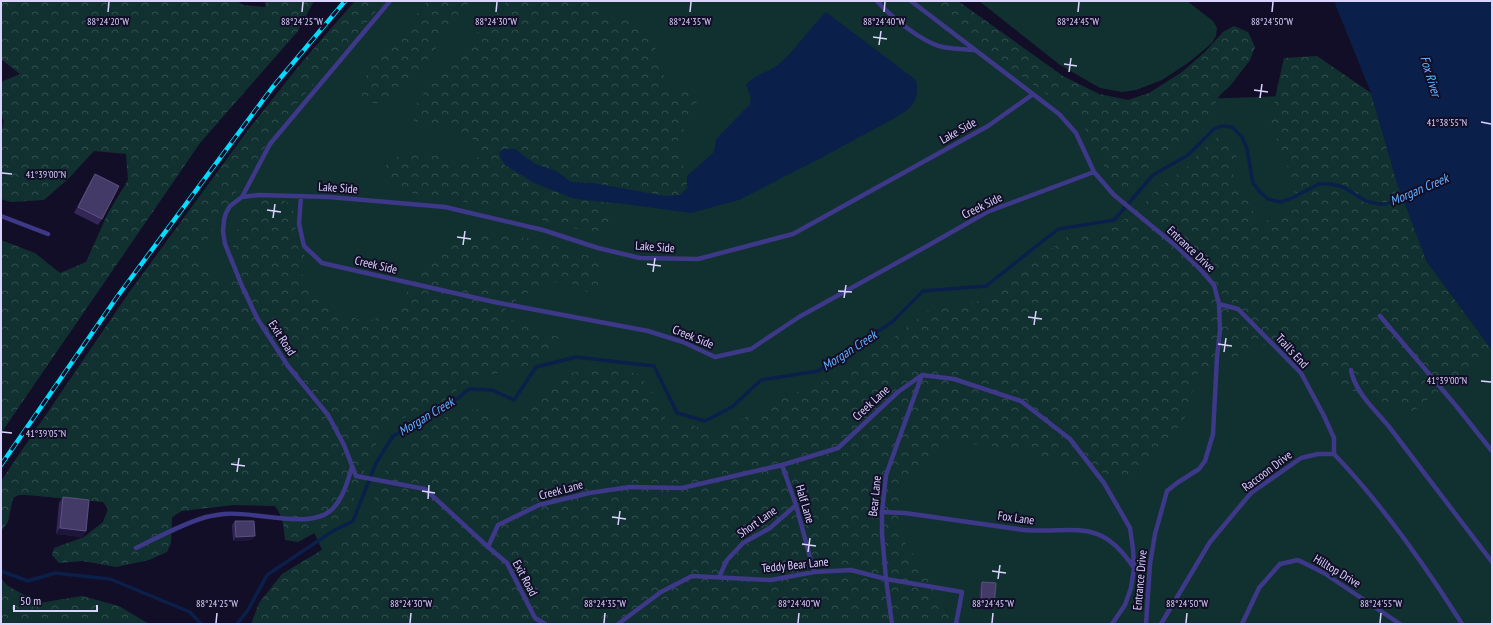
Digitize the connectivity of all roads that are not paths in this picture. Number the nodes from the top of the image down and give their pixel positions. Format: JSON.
{"nodes":[{"id":1,"x":390,"y":1,"type":"edge"},
{"id":2,"x":878,"y":1,"type":"edge"},
{"id":3,"x":911,"y":1,"type":"edge"},
{"id":4,"x":975,"y":50,"type":"junction"},
{"id":5,"x":1032,"y":95,"type":"junction"},
{"id":6,"x":1094,"y":172,"type":"junction"},
{"id":7,"x":301,"y":196,"type":"junction"},
{"id":8,"x":242,"y":197,"type":"junction"},
{"id":9,"x":1,"y":216,"type":"edge"},
{"id":10,"x":48,"y":234,"type":"dead end"},
{"id":11,"x":1219,"y":304,"type":"junction"},
{"id":12,"x":1380,"y":316,"type":"dead end"},
{"id":13,"x":1350,"y":370,"type":"dead end"},
{"id":14,"x":922,"y":375,"type":"junction"},
{"id":15,"x":1492,"y":451,"type":"edge"},
{"id":16,"x":1334,"y":454,"type":"junction"},
{"id":17,"x":782,"y":465,"type":"junction"},
{"id":18,"x":352,"y":467,"type":"junction"},
{"id":19,"x":796,"y":505,"type":"junction"},
{"id":20,"x":882,"y":512,"type":"junction"},
{"id":21,"x":488,"y":547,"type":"junction"},
{"id":22,"x":136,"y":548,"type":"dead end"},
{"id":23,"x":1492,"y":562,"type":"edge"},
{"id":24,"x":1134,"y":568,"type":"junction"},
{"id":25,"x":814,"y":572,"type":"junction"},
{"id":26,"x":718,"y":577,"type":"junction"},
{"id":27,"x":886,"y":579,"type":"junction"},
{"id":28,"x":545,"y":624,"type":"edge"},
{"id":29,"x":618,"y":624,"type":"edge"},
{"id":30,"x":892,"y":624,"type":"edge"},
{"id":31,"x":956,"y":624,"type":"edge"},
{"id":32,"x":1112,"y":624,"type":"edge"},
{"id":33,"x":1146,"y":624,"type":"edge"},
{"id":34,"x":1161,"y":624,"type":"edge"},
{"id":35,"x":1242,"y":624,"type":"edge"},
{"id":36,"x":1400,"y":624,"type":"edge"},
{"id":37,"x":1462,"y":624,"type":"edge"}],
"edges":[{"from":1,"to":8,"type":"lane","name":"Exit Road"},
{"from":2,"to":4,"type":"lane"},
{"from":3,"to":4,"type":"lane","name":"Entrance Drive"},
{"from":4,"to":5,"type":"lane","name":"Entrance Drive"},
{"from":5,"to":6,"type":"lane","name":"Entrance Drive"},
{"from":5,"to":7,"type":"lane","name":"Lake Side"},
{"from":6,"to":7,"type":"lane","name":"Creek Side"},
{"from":6,"to":11,"type":"lane","name":"Entrance Drive"},
{"from":7,"to":8,"type":"lane","name":"Lake Side"},
{"from":8,"to":18,"type":"lane","name":"Exit Road"},
{"from":9,"to":10,"type":"lane"},
{"from":11,"to":16,"type":"lane","name":"Trail's End"},
{"from":11,"to":33,"type":"lane","name":"Entrance Drive"},
{"from":12,"to":15,"type":"lane"},
{"from":13,"to":23,"type":"lane"},
{"from":14,"to":17,"type":"lane","name":"Creek Lane"},
{"from":14,"to":20,"type":"lane","name":"Bear Lane"},
{"from":14,"to":24,"type":"lane"},
{"from":16,"to":34,"type":"lane","name":"Raccoon Drive"},
{"from":16,"to":37,"type":"lane"},
{"from":17,"to":19,"type":"lane","name":"Half Lane"},
{"from":17,"to":21,"type":"lane","name":"Creek Lane"},
{"from":18,"to":21,"type":"lane","name":"Exit Road"},
{"from":18,"to":22,"type":"lane"},
{"from":19,"to":25,"type":"lane","name":"Half Lane"},
{"from":19,"to":26,"type":"lane","name":"Short Lane"},
{"from":20,"to":24,"type":"lane","name":"Fox Lane"},
{"from":20,"to":27,"type":"lane","name":"Bear Lane"},
{"from":21,"to":28,"type":"lane","name":"Exit Road"},
{"from":24,"to":32,"type":"lane"},
{"from":25,"to":26,"type":"lane","name":"Teddy Bear Lane"},
{"from":25,"to":27,"type":"lane","name":"Teddy Bear Lane"},
{"from":26,"to":29,"type":"lane","name":"Teddy Bear Lane"},
{"from":27,"to":30,"type":"lane","name":"Bear Lane"},
{"from":27,"to":31,"type":"lane","name":"Teddy Bear Lane"},
{"from":35,"to":36,"type":"lane","name":"Hilltop Drive"}]}
